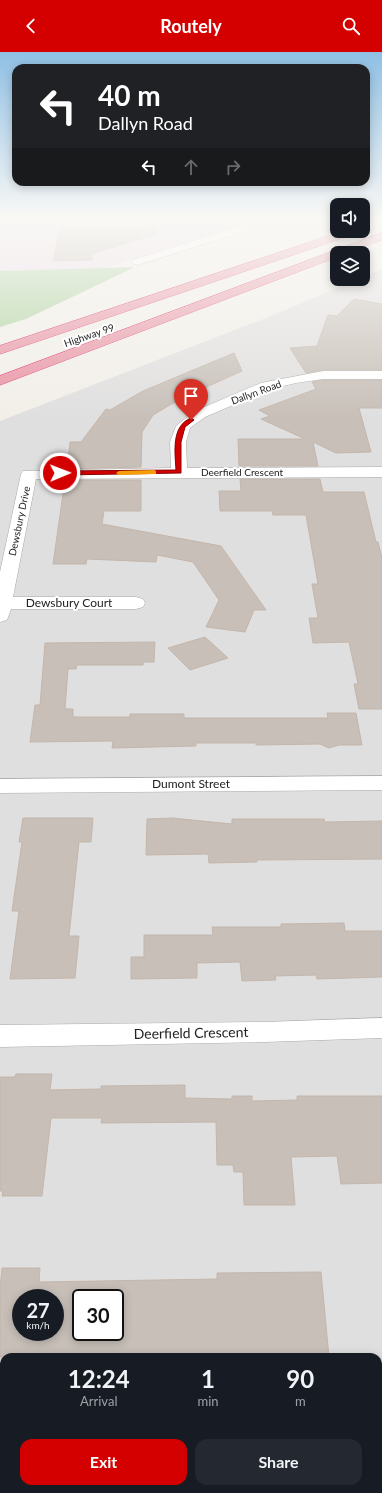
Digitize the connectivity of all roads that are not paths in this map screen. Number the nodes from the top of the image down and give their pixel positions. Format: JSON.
{"nodes":[{"id":1,"x":191,"y":285,"type":"edge"},
{"id":2,"x":195,"y":285,"type":"edge"},
{"id":3,"x":235,"y":285,"type":"edge"},
{"id":4,"x":251,"y":285,"type":"edge"},
{"id":5,"x":0,"y":343,"type":"edge"},
{"id":6,"x":57,"y":346,"type":"dead end"},
{"id":7,"x":0,"y":350,"type":"edge"},
{"id":8,"x":382,"y":375,"type":"edge"},
{"id":9,"x":0,"y":381,"type":"edge"},
{"id":10,"x":179,"y":472,"type":"junction"},
{"id":11,"x":382,"y":472,"type":"edge"},
{"id":12,"x":29,"y":474,"type":"joint"},
{"id":13,"x":136,"y":602,"type":"dead end"},
{"id":14,"x":1,"y":610,"type":"edge"},
{"id":15,"x":382,"y":783,"type":"edge"},
{"id":16,"x":0,"y":786,"type":"edge"},
{"id":17,"x":382,"y":1028,"type":"edge"},
{"id":18,"x":0,"y":1036,"type":"edge"}],
"edges":[{"from":1,"to":5,"type":"highway"},
{"from":2,"to":7,"type":"highway","name":"Highway 99"},
{"from":3,"to":6,"type":"highway","name":"Highway 99"},
{"from":4,"to":9,"type":"highway"},
{"from":8,"to":10,"type":"street","name":"Dallyn Road"},
{"from":10,"to":11,"type":"street","name":"Deerfield Crescent"},
{"from":10,"to":12,"type":"street","name":"Deerfield Crescent"},
{"from":12,"to":14,"type":"street","name":"Dewsbury Drive"},
{"from":13,"to":14,"type":"street","name":"Dewsbury Court"},
{"from":15,"to":16,"type":"street","name":"Dumont Street"},
{"from":17,"to":18,"type":"street","name":"Deerfield Crescent"}]}
